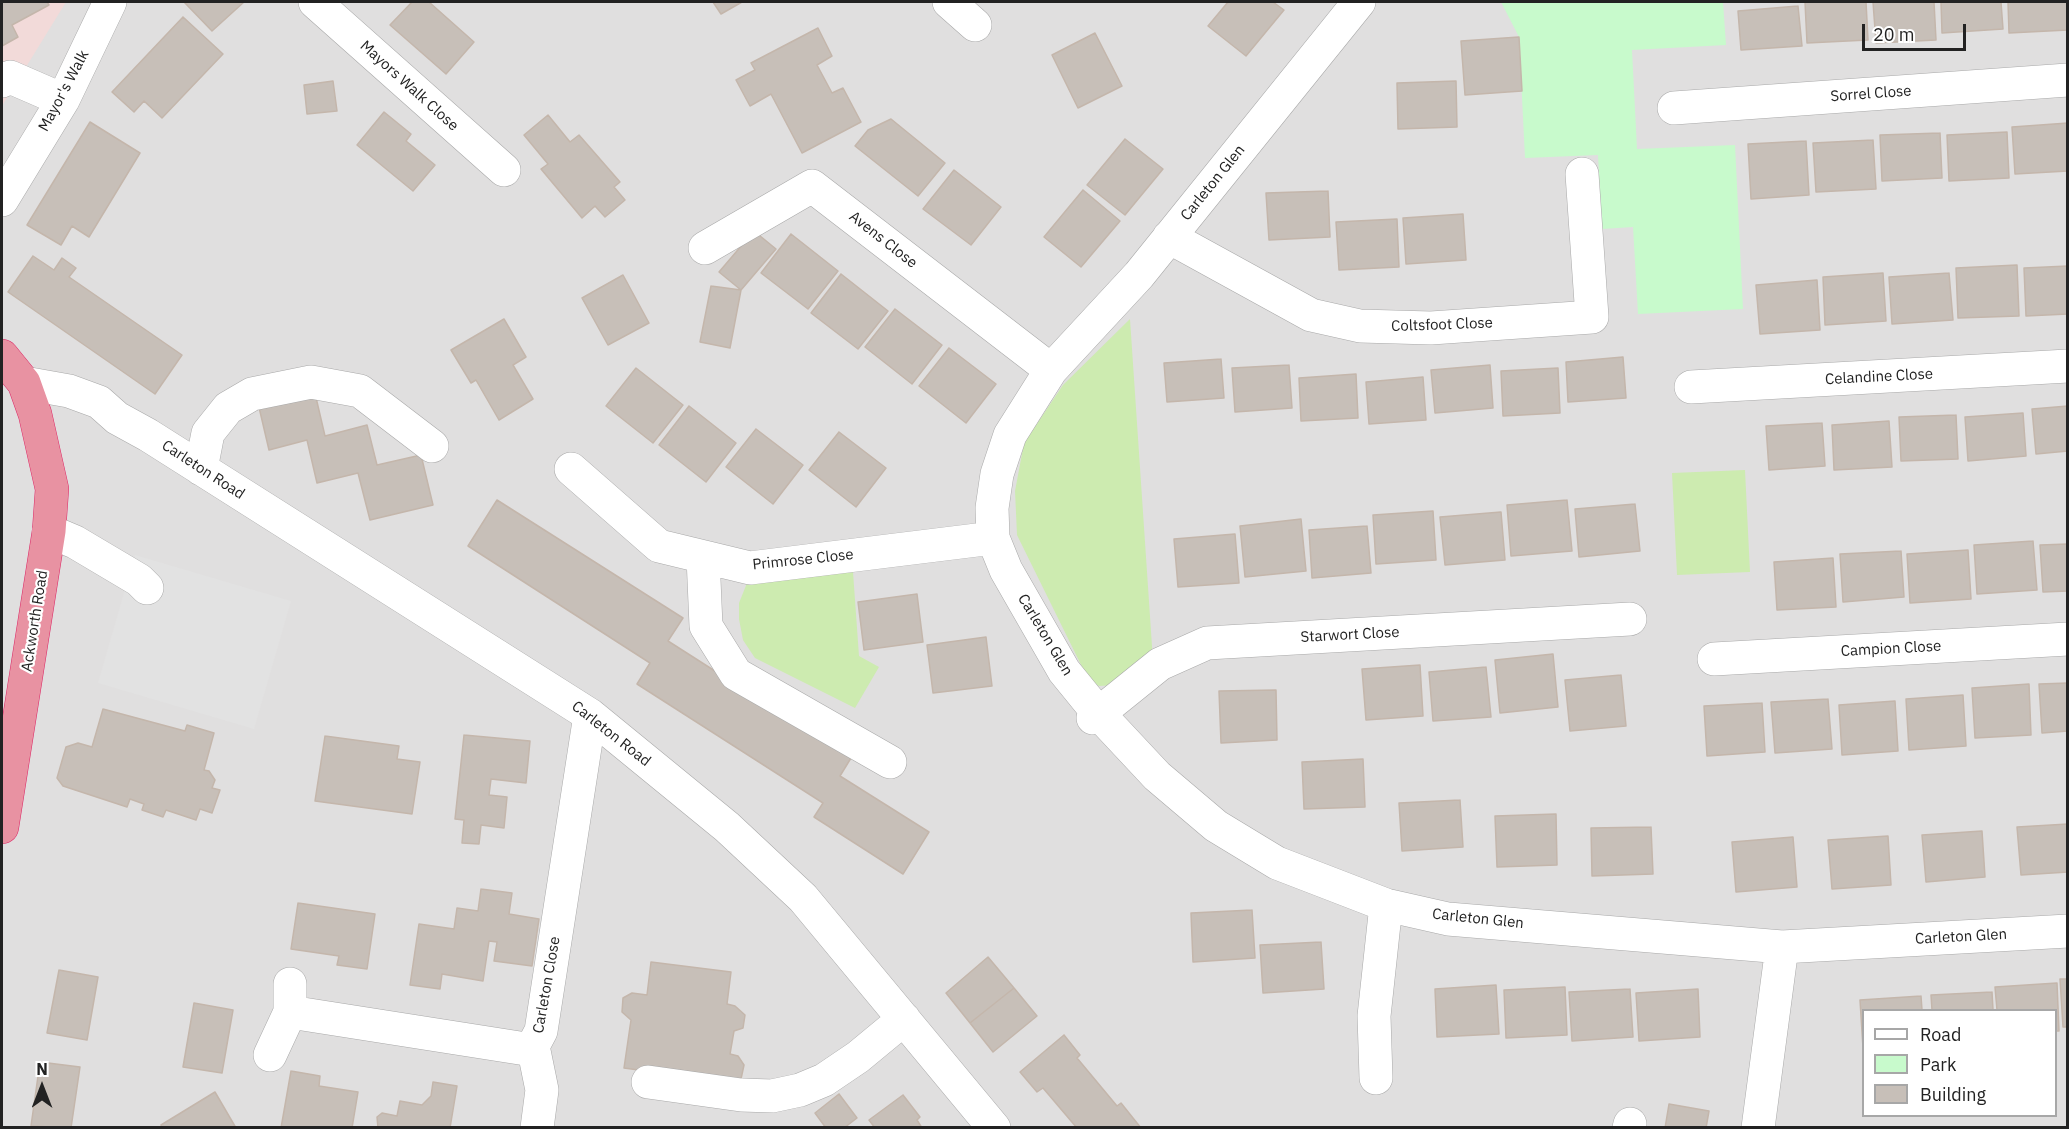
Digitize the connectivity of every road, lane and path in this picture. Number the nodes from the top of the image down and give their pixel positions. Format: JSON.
{"nodes":[{"id":1,"x":110,"y":2,"type":"edge"},
{"id":2,"x":315,"y":2,"type":"edge"},
{"id":3,"x":949,"y":2,"type":"edge"},
{"id":4,"x":1359,"y":2,"type":"edge"},
{"id":5,"x":975,"y":25,"type":"dead end"},
{"id":6,"x":2067,"y":80,"type":"edge"},
{"id":7,"x":2,"y":81,"type":"edge"},
{"id":8,"x":63,"y":100,"type":"junction"},
{"id":9,"x":1674,"y":108,"type":"dead end"},
{"id":10,"x":504,"y":170,"type":"dead end"},
{"id":11,"x":1582,"y":174,"type":"dead end"},
{"id":12,"x":6,"y":188,"type":"edge"},
{"id":13,"x":1169,"y":237,"type":"junction"},
{"id":14,"x":705,"y":248,"type":"dead end"},
{"id":15,"x":2,"y":356,"type":"edge"},
{"id":16,"x":2067,"y":366,"type":"edge"},
{"id":17,"x":1051,"y":370,"type":"junction"},
{"id":18,"x":24,"y":383,"type":"junction"},
{"id":19,"x":1692,"y":387,"type":"dead end"},
{"id":20,"x":36,"y":414,"type":"junction"},
{"id":21,"x":148,"y":435,"type":"junction"},
{"id":22,"x":432,"y":446,"type":"dead end"},
{"id":23,"x":201,"y":469,"type":"junction"},
{"id":24,"x":571,"y":469,"type":"dead end"},
{"id":25,"x":49,"y":531,"type":"junction"},
{"id":26,"x":993,"y":538,"type":"junction"},
{"id":27,"x":703,"y":557,"type":"junction"},
{"id":28,"x":147,"y":588,"type":"dead end"},
{"id":29,"x":1630,"y":619,"type":"dead end"},
{"id":30,"x":2067,"y":639,"type":"edge"},
{"id":31,"x":1714,"y":659,"type":"dead end"},
{"id":32,"x":590,"y":715,"type":"junction"},
{"id":33,"x":1096,"y":716,"type":"junction"},
{"id":34,"x":890,"y":762,"type":"dead end"},
{"id":35,"x":3,"y":807,"type":"edge"},
{"id":36,"x":1386,"y":905,"type":"junction"},
{"id":37,"x":2067,"y":931,"type":"edge"},
{"id":38,"x":1782,"y":947,"type":"junction"},
{"id":39,"x":904,"y":1019,"type":"junction"},
{"id":40,"x":533,"y":1046,"type":"junction"},
{"id":41,"x":270,"y":1055,"type":"dead end"},
{"id":42,"x":1376,"y":1078,"type":"dead end"},
{"id":43,"x":648,"y":1082,"type":"dead end"},
{"id":44,"x":537,"y":1128,"type":"edge"},
{"id":45,"x":994,"y":1128,"type":"edge"},
{"id":46,"x":1758,"y":1128,"type":"edge"}],
"edges":[{"from":1,"to":8,"type":"street","name":"Mayor's Walk"},
{"from":2,"to":10,"type":"street","name":"Mayors Walk Close"},
{"from":3,"to":5,"type":"street"},
{"from":4,"to":13,"type":"street","name":"Carleton Glen"},
{"from":6,"to":9,"type":"street","name":"Sorrel Close"},
{"from":7,"to":8,"type":"street"},
{"from":8,"to":12,"type":"street","name":"Mayor's Walk"},
{"from":11,"to":13,"type":"street","name":"Coltsfoot Close"},
{"from":13,"to":17,"type":"street","name":"Carleton Glen"},
{"from":14,"to":17,"type":"street","name":"Avens Close"},
{"from":15,"to":18,"type":"highway","name":"Ackworth Road"},
{"from":16,"to":19,"type":"street","name":"Celandine Close"},
{"from":17,"to":26,"type":"street","name":"Carleton Glen"},
{"from":18,"to":20,"type":"highway","name":"Ackworth Road"},
{"from":18,"to":21,"type":"street","name":"Carleton Road"},
{"from":20,"to":21,"type":"street","name":"Carleton Road"},
{"from":20,"to":25,"type":"highway","name":"Ackworth Road"},
{"from":21,"to":23,"type":"street","name":"Carleton Road"},
{"from":22,"to":23,"type":"street"},
{"from":23,"to":32,"type":"street","name":"Carleton Road"},
{"from":24,"to":27,"type":"street","name":"Primrose Close"},
{"from":25,"to":28,"type":"street"},
{"from":25,"to":35,"type":"highway","name":"Ackworth Road"},
{"from":26,"to":27,"type":"street","name":"Primrose Close"},
{"from":26,"to":33,"type":"street","name":"Carleton Glen"},
{"from":27,"to":34,"type":"street"},
{"from":29,"to":33,"type":"street","name":"Starwort Close"},
{"from":30,"to":31,"type":"street","name":"Campion Close"},
{"from":32,"to":39,"type":"street","name":"Carleton Road"},
{"from":32,"to":40,"type":"street","name":"Carleton Close"},
{"from":33,"to":36,"type":"street","name":"Carleton Glen"},
{"from":36,"to":38,"type":"street","name":"Carleton Glen"},
{"from":36,"to":42,"type":"street"},
{"from":37,"to":38,"type":"street","name":"Carleton Glen"},
{"from":38,"to":46,"type":"street"},
{"from":39,"to":43,"type":"street"},
{"from":39,"to":45,"type":"street","name":"Carleton Road"},
{"from":40,"to":41,"type":"street","name":"Carleton Close"},
{"from":40,"to":44,"type":"street"}]}
